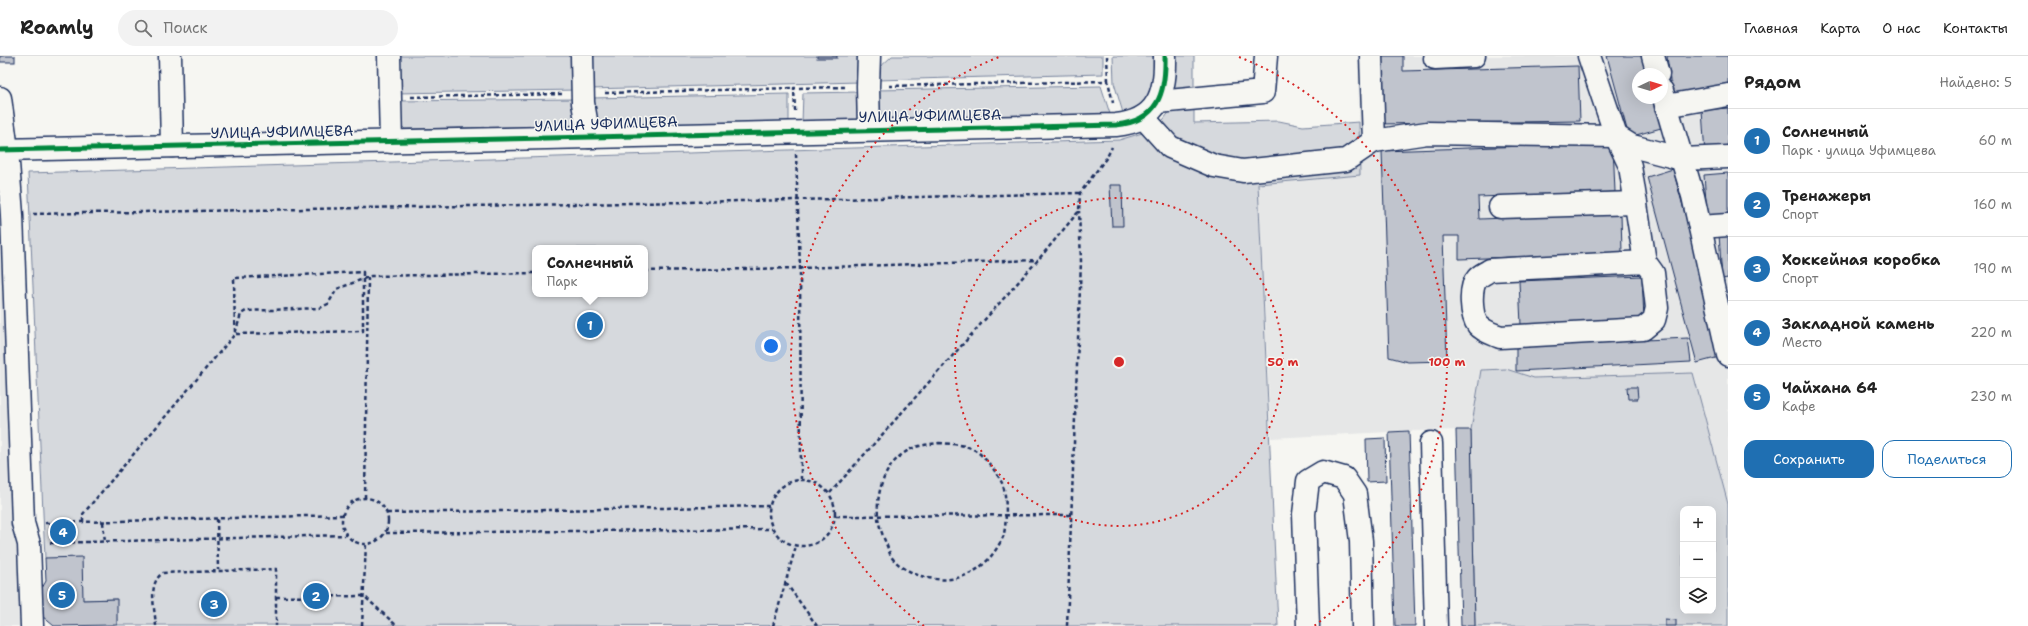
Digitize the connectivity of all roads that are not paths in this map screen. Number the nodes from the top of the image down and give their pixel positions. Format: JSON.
{"nodes":[{"id":1,"x":170,"y":56,"type":"edge"},
{"id":2,"x":389,"y":56,"type":"edge"},
{"id":3,"x":582,"y":56,"type":"edge"},
{"id":4,"x":869,"y":56,"type":"edge"},
{"id":5,"x":1165,"y":56,"type":"edge"},
{"id":6,"x":1266,"y":56,"type":"edge"},
{"id":7,"x":1371,"y":56,"type":"edge"},
{"id":8,"x":1474,"y":56,"type":"edge"},
{"id":9,"x":1589,"y":56,"type":"edge"},
{"id":10,"x":1653,"y":56,"type":"edge"},
{"id":11,"x":1435,"y":58,"type":"dead end"},
{"id":12,"x":1656,"y":68,"type":"edge"},
{"id":13,"x":1728,"y":95,"type":"edge"},
{"id":14,"x":0,"y":98,"type":"edge"},
{"id":15,"x":1668,"y":98,"type":"edge"},
{"id":16,"x":1666,"y":104,"type":"edge"},
{"id":17,"x":1151,"y":110,"type":"junction"},
{"id":18,"x":869,"y":129,"type":"junction"},
{"id":19,"x":589,"y":136,"type":"junction"},
{"id":20,"x":1616,"y":136,"type":"junction"},
{"id":21,"x":1374,"y":141,"type":"junction"},
{"id":22,"x":391,"y":142,"type":"junction"},
{"id":23,"x":172,"y":146,"type":"junction"},
{"id":24,"x":4,"y":150,"type":"edge"},
{"id":25,"x":1728,"y":157,"type":"edge"},
{"id":26,"x":1682,"y":160,"type":"junction"},
{"id":27,"x":1636,"y":203,"type":"junction"},
{"id":28,"x":1500,"y":207,"type":"dead end"},
{"id":29,"x":1728,"y":225,"type":"edge"},
{"id":30,"x":1700,"y":227,"type":"junction"},
{"id":31,"x":1645,"y":262,"type":"junction"},
{"id":32,"x":1721,"y":288,"type":"edge"},
{"id":33,"x":1728,"y":353,"type":"edge"},
{"id":34,"x":1431,"y":443,"type":"dead end"},
{"id":35,"x":32,"y":626,"type":"edge"},
{"id":36,"x":1308,"y":626,"type":"edge"},
{"id":37,"x":1363,"y":626,"type":"edge"},
{"id":38,"x":1436,"y":626,"type":"edge"}],
"edges":[{"from":1,"to":23,"type":"street"},
{"from":2,"to":22,"type":"street"},
{"from":3,"to":19,"type":"street"},
{"from":4,"to":18,"type":"street"},
{"from":5,"to":17,"type":"street"},
{"from":6,"to":17,"type":"street","name":"УЛИЦА УФИМЦЕВА"},
{"from":7,"to":21,"type":"street"},
{"from":8,"to":11,"type":"street"},
{"from":9,"to":20,"type":"street"},
{"from":10,"to":12,"type":"street"},
{"from":13,"to":15,"type":"street"},
{"from":14,"to":24,"type":"street"},
{"from":16,"to":26,"type":"street"},
{"from":17,"to":18,"type":"street","name":"УЛИЦА УФИМЦЕВА"},
{"from":17,"to":21,"type":"street"},
{"from":18,"to":19,"type":"street","name":"УЛИЦА УФИМЦЕВА"},
{"from":19,"to":22,"type":"street","name":"УЛИЦА УФИМЦЕВА"},
{"from":20,"to":21,"type":"street"},
{"from":20,"to":26,"type":"street"},
{"from":20,"to":27,"type":"street"},
{"from":22,"to":23,"type":"street","name":"УЛИЦА УФИМЦЕВА"},
{"from":23,"to":24,"type":"street","name":"УЛИЦА УФИМЦЕВА"},
{"from":24,"to":35,"type":"street"},
{"from":25,"to":26,"type":"street"},
{"from":26,"to":30,"type":"street"},
{"from":27,"to":28,"type":"street"},
{"from":27,"to":31,"type":"street"},
{"from":29,"to":30,"type":"street"},
{"from":30,"to":32,"type":"street"},
{"from":31,"to":31,"type":"street"},
{"from":32,"to":33,"type":"street"},
{"from":34,"to":38,"type":"street"},
{"from":36,"to":37,"type":"street"}]}
